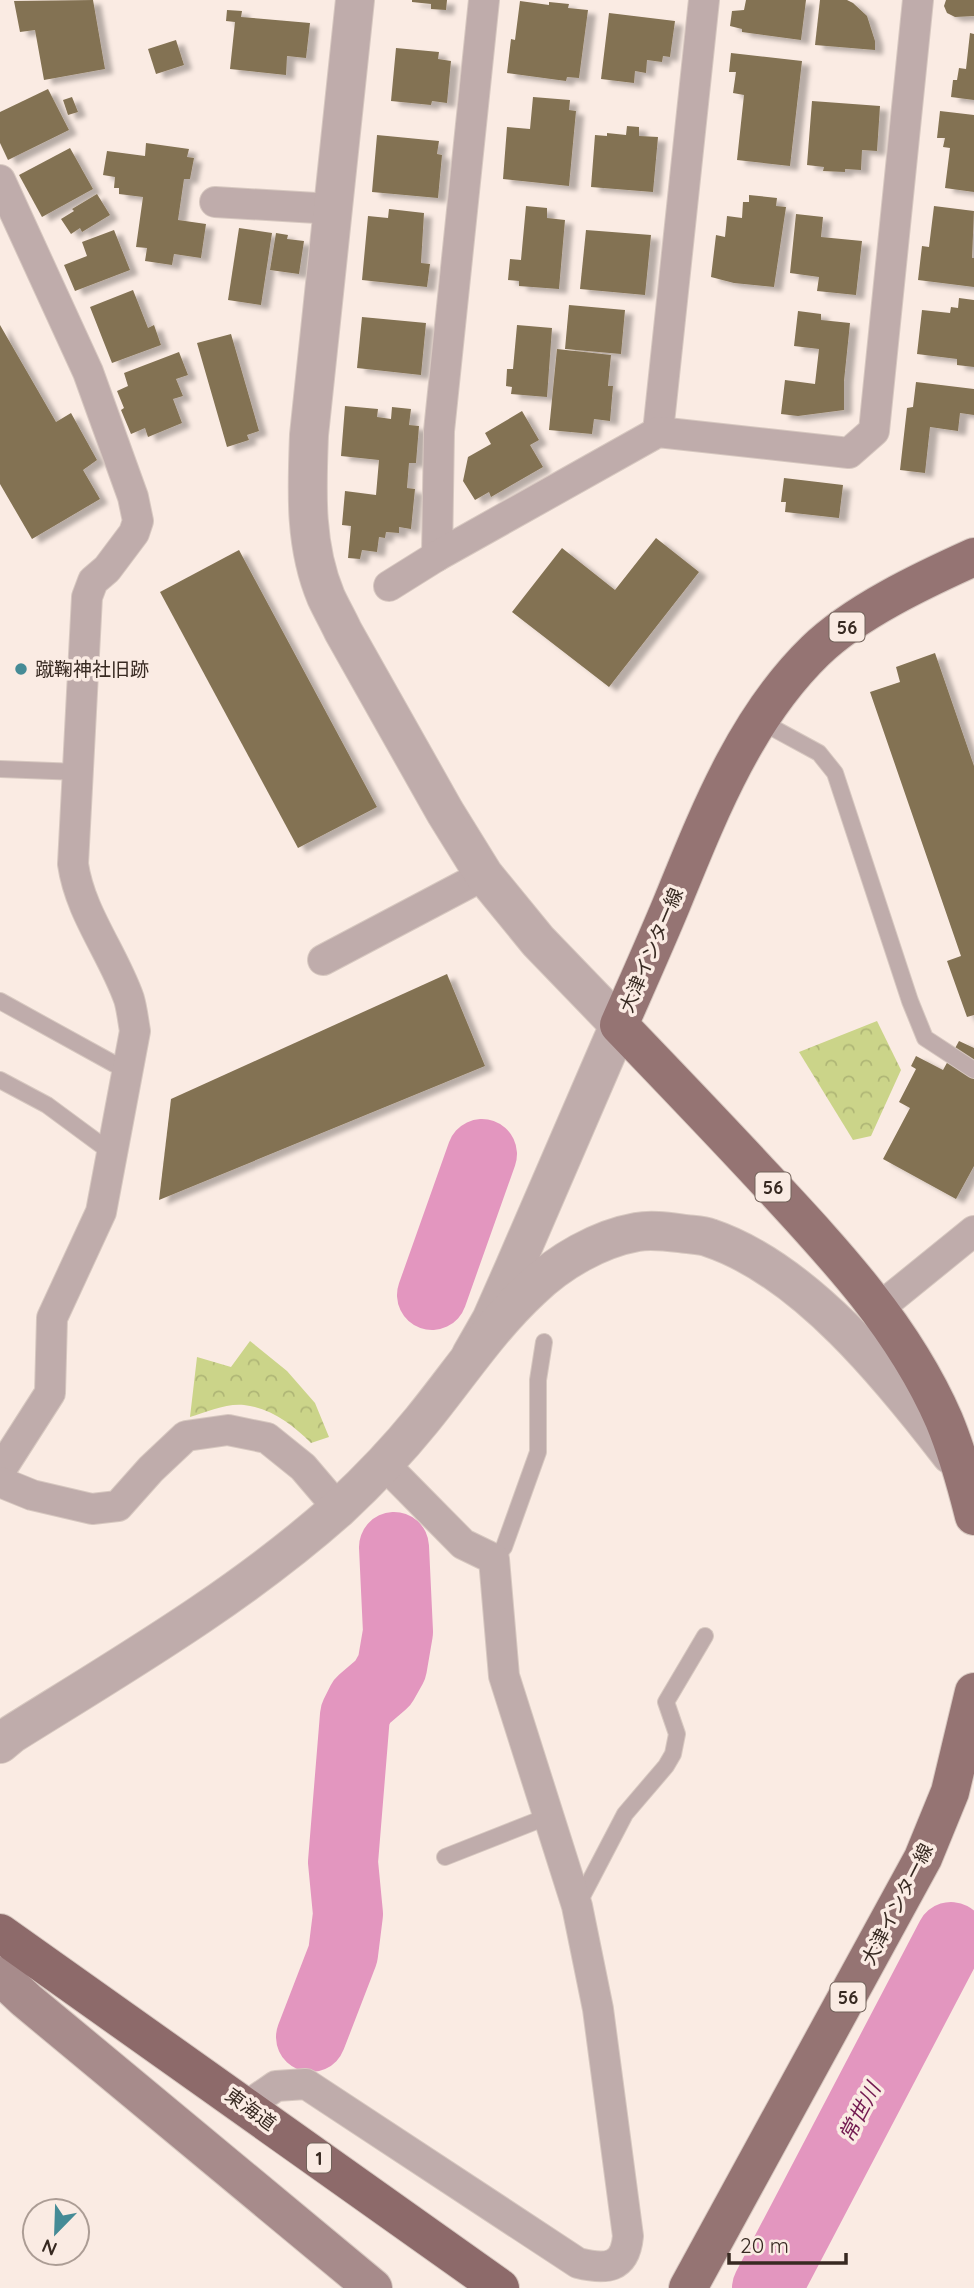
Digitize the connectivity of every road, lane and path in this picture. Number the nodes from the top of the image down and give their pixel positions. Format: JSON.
{"nodes":[{"id":1,"x":355,"y":0,"type":"edge"},
{"id":2,"x":484,"y":0,"type":"edge"},
{"id":3,"x":704,"y":0,"type":"edge"},
{"id":4,"x":918,"y":0,"type":"edge"},
{"id":5,"x":0,"y":180,"type":"edge"},
{"id":6,"x":215,"y":202,"type":"dead end"},
{"id":7,"x":333,"y":209,"type":"junction"},
{"id":8,"x":658,"y":432,"type":"junction"},
{"id":9,"x":437,"y":556,"type":"junction"},
{"id":10,"x":974,"y":557,"type":"edge"},
{"id":11,"x":389,"y":586,"type":"dead end"},
{"id":12,"x":760,"y":720,"type":"junction"},
{"id":13,"x":0,"y":769,"type":"edge"},
{"id":14,"x":79,"y":772,"type":"junction"},
{"id":15,"x":484,"y":875,"type":"junction"},
{"id":16,"x":323,"y":960,"type":"dead end"},
{"id":17,"x":0,"y":1001,"type":"edge"},
{"id":18,"x":619,"y":1025,"type":"junction"},
{"id":19,"x":974,"y":1070,"type":"edge"},
{"id":20,"x":127,"y":1071,"type":"junction"},
{"id":21,"x":0,"y":1080,"type":"edge"},
{"id":22,"x":112,"y":1153,"type":"junction"},
{"id":23,"x":974,"y":1231,"type":"edge"},
{"id":24,"x":879,"y":1308,"type":"junction"},
{"id":25,"x":544,"y":1342,"type":"dead end"},
{"id":26,"x":471,"y":1355,"type":"junction"},
{"id":27,"x":383,"y":1462,"type":"junction"},
{"id":28,"x":961,"y":1468,"type":"junction"},
{"id":29,"x":0,"y":1471,"type":"edge"},
{"id":30,"x":0,"y":1482,"type":"edge"},
{"id":31,"x":338,"y":1508,"type":"junction"},
{"id":32,"x":974,"y":1516,"type":"edge"},
{"id":33,"x":494,"y":1559,"type":"junction"},
{"id":34,"x":705,"y":1636,"type":"dead end"},
{"id":35,"x":974,"y":1692,"type":"edge"},
{"id":36,"x":0,"y":1744,"type":"edge"},
{"id":37,"x":549,"y":1816,"type":"junction"},
{"id":38,"x":445,"y":1857,"type":"dead end"},
{"id":39,"x":577,"y":1906,"type":"junction"},
{"id":40,"x":0,"y":1933,"type":"edge"},
{"id":41,"x":0,"y":1976,"type":"edge"},
{"id":42,"x":247,"y":2106,"type":"junction"},
{"id":43,"x":373,"y":2288,"type":"edge"},
{"id":44,"x":500,"y":2288,"type":"edge"},
{"id":45,"x":688,"y":2288,"type":"edge"}],
"edges":[{"from":1,"to":7,"type":"street"},
{"from":2,"to":9,"type":"street"},
{"from":3,"to":8,"type":"street"},
{"from":4,"to":8,"type":"street"},
{"from":5,"to":14,"type":"street"},
{"from":6,"to":7,"type":"street"},
{"from":7,"to":15,"type":"street"},
{"from":8,"to":9,"type":"street"},
{"from":9,"to":11,"type":"street"},
{"from":10,"to":12,"type":"main road","name":"大津インター線","number":"56"},
{"from":12,"to":18,"type":"main road","name":"大津インター線","number":"56"},
{"from":12,"to":19,"type":"lane"},
{"from":13,"to":14,"type":"lane"},
{"from":14,"to":20,"type":"street"},
{"from":15,"to":16,"type":"street"},
{"from":15,"to":18,"type":"street"},
{"from":17,"to":20,"type":"lane"},
{"from":18,"to":24,"type":"main road","name":"大津インター線","number":"56"},
{"from":18,"to":26,"type":"street"},
{"from":20,"to":22,"type":"street"},
{"from":21,"to":22,"type":"lane"},
{"from":22,"to":29,"type":"street"},
{"from":23,"to":24,"type":"street"},
{"from":24,"to":28,"type":"main road","name":"大津インター線","number":"56"},
{"from":25,"to":33,"type":"lane"},
{"from":26,"to":27,"type":"street"},
{"from":26,"to":28,"type":"street"},
{"from":27,"to":31,"type":"street"},
{"from":27,"to":33,"type":"street"},
{"from":28,"to":32,"type":"main road","name":"大津インター線","number":"56"},
{"from":30,"to":31,"type":"street"},
{"from":31,"to":36,"type":"street"},
{"from":33,"to":37,"type":"street"},
{"from":34,"to":39,"type":"lane"},
{"from":35,"to":45,"type":"main road","name":"大津インター線","number":"56"},
{"from":37,"to":38,"type":"lane"},
{"from":37,"to":39,"type":"street"},
{"from":39,"to":42,"type":"street"},
{"from":40,"to":42,"type":"highway","name":"東海道","number":"1"},
{"from":41,"to":43,"type":"main road"},
{"from":42,"to":44,"type":"highway","name":"東海道","number":"1"}]}
